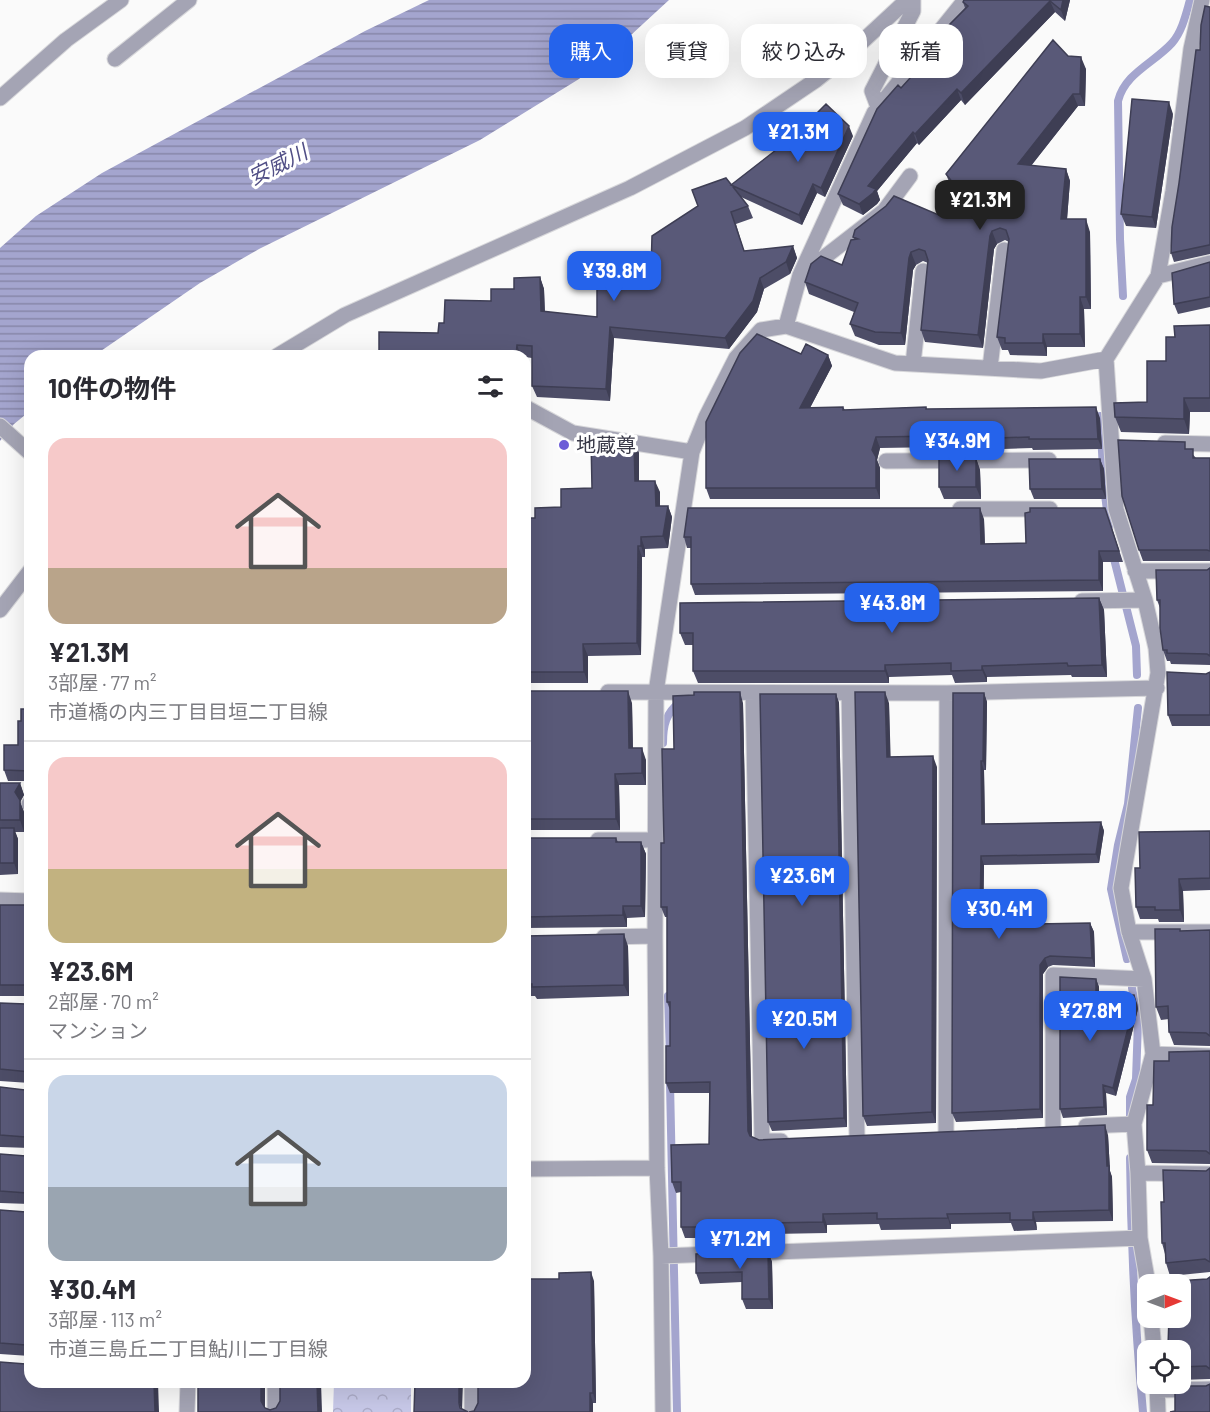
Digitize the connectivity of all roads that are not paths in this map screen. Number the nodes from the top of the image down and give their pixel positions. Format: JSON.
{"nodes":[{"id":1,"x":121,"y":0,"type":"edge"},
{"id":2,"x":189,"y":0,"type":"edge"},
{"id":3,"x":907,"y":0,"type":"edge"},
{"id":4,"x":913,"y":0,"type":"edge"},
{"id":5,"x":965,"y":0,"type":"edge"},
{"id":6,"x":1202,"y":0,"type":"edge"},
{"id":7,"x":116,"y":59,"type":"dead end"},
{"id":8,"x":0,"y":98,"type":"edge"},
{"id":9,"x":879,"y":107,"type":"junction"},
{"id":10,"x":910,"y":176,"type":"dead end"},
{"id":11,"x":1004,"y":250,"type":"dead end"},
{"id":12,"x":1210,"y":263,"type":"edge"},
{"id":13,"x":922,"y":271,"type":"dead end"},
{"id":14,"x":800,"y":275,"type":"junction"},
{"id":15,"x":1158,"y":276,"type":"junction"},
{"id":16,"x":786,"y":326,"type":"junction"},
{"id":17,"x":286,"y":350,"type":"edge"},
{"id":18,"x":1106,"y":359,"type":"junction"},
{"id":19,"x":913,"y":364,"type":"junction"},
{"id":20,"x":990,"y":368,"type":"junction"},
{"id":21,"x":531,"y":410,"type":"edge"},
{"id":22,"x":0,"y":426,"type":"edge"},
{"id":23,"x":1155,"y":442,"type":"edge"},
{"id":24,"x":1210,"y":444,"type":"edge"},
{"id":25,"x":24,"y":448,"type":"edge"},
{"id":26,"x":692,"y":452,"type":"junction"},
{"id":27,"x":1065,"y":460,"type":"edge"},
{"id":28,"x":886,"y":461,"type":"dead end"},
{"id":29,"x":941,"y":509,"type":"edge"},
{"id":30,"x":1069,"y":509,"type":"edge"},
{"id":31,"x":1135,"y":571,"type":"junction"},
{"id":32,"x":1210,"y":571,"type":"edge"},
{"id":33,"x":24,"y":579,"type":"edge"},
{"id":34,"x":1144,"y":600,"type":"junction"},
{"id":35,"x":1061,"y":601,"type":"edge"},
{"id":36,"x":0,"y":610,"type":"edge"},
{"id":37,"x":1161,"y":678,"type":"junction"},
{"id":38,"x":596,"y":692,"type":"edge"},
{"id":39,"x":656,"y":692,"type":"junction"},
{"id":40,"x":753,"y":693,"type":"junction"},
{"id":41,"x":849,"y":693,"type":"junction"},
{"id":42,"x":947,"y":693,"type":"junction"},
{"id":43,"x":584,"y":840,"type":"edge"},
{"id":44,"x":655,"y":840,"type":"junction"},
{"id":45,"x":0,"y":900,"type":"edge"},
{"id":46,"x":24,"y":901,"type":"edge"},
{"id":47,"x":1129,"y":932,"type":"junction"},
{"id":48,"x":1210,"y":932,"type":"edge"},
{"id":49,"x":655,"y":936,"type":"junction"},
{"id":50,"x":584,"y":937,"type":"edge"},
{"id":51,"x":1144,"y":979,"type":"junction"},
{"id":52,"x":1153,"y":1054,"type":"junction"},
{"id":53,"x":1210,"y":1056,"type":"edge"},
{"id":54,"x":1134,"y":1124,"type":"junction"},
{"id":55,"x":946,"y":1132,"type":"edge"},
{"id":56,"x":856,"y":1137,"type":"edge"},
{"id":57,"x":798,"y":1140,"type":"edge"},
{"id":58,"x":657,"y":1168,"type":"junction"},
{"id":59,"x":531,"y":1169,"type":"edge"},
{"id":60,"x":1138,"y":1173,"type":"junction"},
{"id":61,"x":1210,"y":1174,"type":"edge"},
{"id":62,"x":1140,"y":1238,"type":"junction"},
{"id":63,"x":661,"y":1256,"type":"junction"},
{"id":64,"x":1146,"y":1274,"type":"edge"},
{"id":65,"x":188,"y":1388,"type":"edge"},
{"id":66,"x":275,"y":1388,"type":"edge"},
{"id":67,"x":472,"y":1388,"type":"edge"},
{"id":68,"x":1191,"y":1388,"type":"edge"},
{"id":69,"x":1210,"y":1389,"type":"edge"},
{"id":70,"x":1157,"y":1394,"type":"edge"},
{"id":71,"x":187,"y":1412,"type":"edge"},
{"id":72,"x":275,"y":1412,"type":"edge"},
{"id":73,"x":472,"y":1412,"type":"edge"},
{"id":74,"x":663,"y":1412,"type":"edge"},
{"id":75,"x":1158,"y":1412,"type":"edge"}],
"edges":[{"from":1,"to":8,"type":"street"},
{"from":2,"to":7,"type":"street"},
{"from":3,"to":17,"type":"street"},
{"from":4,"to":9,"type":"street"},
{"from":5,"to":9,"type":"street"},
{"from":6,"to":15,"type":"street"},
{"from":9,"to":14,"type":"street"},
{"from":10,"to":14,"type":"street"},
{"from":11,"to":20,"type":"street"},
{"from":12,"to":15,"type":"street"},
{"from":13,"to":19,"type":"street"},
{"from":14,"to":16,"type":"street"},
{"from":15,"to":18,"type":"street"},
{"from":16,"to":19,"type":"street"},
{"from":16,"to":26,"type":"street"},
{"from":18,"to":20,"type":"street"},
{"from":18,"to":31,"type":"street"},
{"from":19,"to":20,"type":"street"},
{"from":21,"to":26,"type":"street"},
{"from":22,"to":25,"type":"street"},
{"from":23,"to":24,"type":"street"},
{"from":26,"to":39,"type":"street"},
{"from":27,"to":28,"type":"street"},
{"from":29,"to":30,"type":"street"},
{"from":31,"to":32,"type":"street"},
{"from":31,"to":34,"type":"street"},
{"from":33,"to":36,"type":"street"},
{"from":34,"to":35,"type":"street"},
{"from":34,"to":37,"type":"street"},
{"from":37,"to":42,"type":"street"},
{"from":37,"to":47,"type":"street"},
{"from":38,"to":39,"type":"street"},
{"from":39,"to":40,"type":"street"},
{"from":39,"to":44,"type":"street"},
{"from":40,"to":41,"type":"street"},
{"from":40,"to":57,"type":"street"},
{"from":41,"to":42,"type":"street"},
{"from":41,"to":56,"type":"street"},
{"from":42,"to":55,"type":"street"},
{"from":43,"to":44,"type":"street"},
{"from":44,"to":49,"type":"street"},
{"from":45,"to":46,"type":"street"},
{"from":47,"to":48,"type":"street"},
{"from":47,"to":51,"type":"street"},
{"from":49,"to":50,"type":"street"},
{"from":49,"to":58,"type":"street"},
{"from":51,"to":52,"type":"street"},
{"from":51,"to":54,"type":"street"},
{"from":52,"to":53,"type":"street"},
{"from":52,"to":54,"type":"street"},
{"from":54,"to":60,"type":"street"},
{"from":58,"to":59,"type":"street"},
{"from":58,"to":63,"type":"street"},
{"from":60,"to":61,"type":"street"},
{"from":60,"to":62,"type":"street"},
{"from":62,"to":63,"type":"street"},
{"from":62,"to":64,"type":"street"},
{"from":63,"to":74,"type":"street"},
{"from":65,"to":71,"type":"street"},
{"from":66,"to":72,"type":"street"},
{"from":67,"to":73,"type":"street"},
{"from":68,"to":69,"type":"street"},
{"from":70,"to":75,"type":"street"}]}
